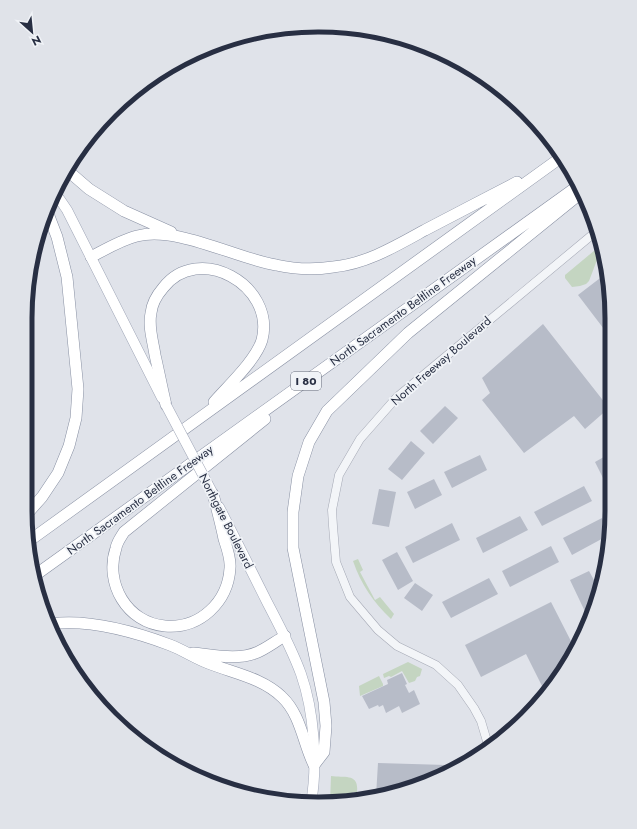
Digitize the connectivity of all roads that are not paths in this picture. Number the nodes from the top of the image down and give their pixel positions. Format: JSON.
{"nodes":[{"id":1,"x":558,"y":160,"type":"edge"},
{"id":2,"x":552,"y":164,"type":"junction"},
{"id":3,"x":71,"y":173,"type":"edge"},
{"id":4,"x":574,"y":189,"type":"edge"},
{"id":5,"x":577,"y":196,"type":"edge"},
{"id":6,"x":59,"y":198,"type":"edge"},
{"id":7,"x":50,"y":219,"type":"edge"},
{"id":8,"x":592,"y":235,"type":"edge"},
{"id":9,"x":186,"y":238,"type":"junction"},
{"id":10,"x":91,"y":257,"type":"junction"},
{"id":11,"x":362,"y":341,"type":"junction"},
{"id":12,"x":166,"y":406,"type":"junction"},
{"id":13,"x":200,"y":418,"type":"junction"},
{"id":14,"x":213,"y":494,"type":"junction"},
{"id":15,"x":32,"y":508,"type":"edge"},
{"id":16,"x":33,"y":538,"type":"edge"},
{"id":17,"x":39,"y":572,"type":"edge"},
{"id":18,"x":56,"y":623,"type":"edge"},
{"id":19,"x":284,"y":636,"type":"junction"},
{"id":20,"x":186,"y":652,"type":"junction"},
{"id":21,"x":487,"y":742,"type":"edge"},
{"id":22,"x":314,"y":765,"type":"junction"},
{"id":23,"x":312,"y":797,"type":"edge"}],
"edges":[{"from":1,"to":2,"type":"highway","number":"I 80"},
{"from":2,"to":9,"type":"highway"},
{"from":2,"to":13,"type":"highway","number":"I 80"},
{"from":3,"to":9,"type":"highway"},
{"from":4,"to":11,"type":"highway","name":"North Sacramento Beltline Freeway","number":"I 80"},
{"from":5,"to":22,"type":"highway"},
{"from":6,"to":10,"type":"main road","name":"Northgate Boulevard"},
{"from":7,"to":15,"type":"highway"},
{"from":8,"to":21,"type":"street","name":"North Freeway Boulevard"},
{"from":9,"to":10,"type":"highway"},
{"from":10,"to":12,"type":"main road","name":"Northgate Boulevard"},
{"from":11,"to":14,"type":"highway"},
{"from":11,"to":17,"type":"highway","name":"North Sacramento Beltline Freeway","number":"I 80"},
{"from":12,"to":13,"type":"highway"},
{"from":12,"to":14,"type":"main road","name":"Northgate Boulevard","bridge":true},
{"from":13,"to":16,"type":"highway","number":"I 80"},
{"from":14,"to":19,"type":"main road","name":"Northgate Boulevard"},
{"from":18,"to":20,"type":"highway"},
{"from":19,"to":20,"type":"highway"},
{"from":19,"to":22,"type":"main road","name":"Northgate Boulevard"},
{"from":20,"to":22,"type":"highway"},
{"from":22,"to":23,"type":"main road","name":"Northgate Boulevard"}]}
